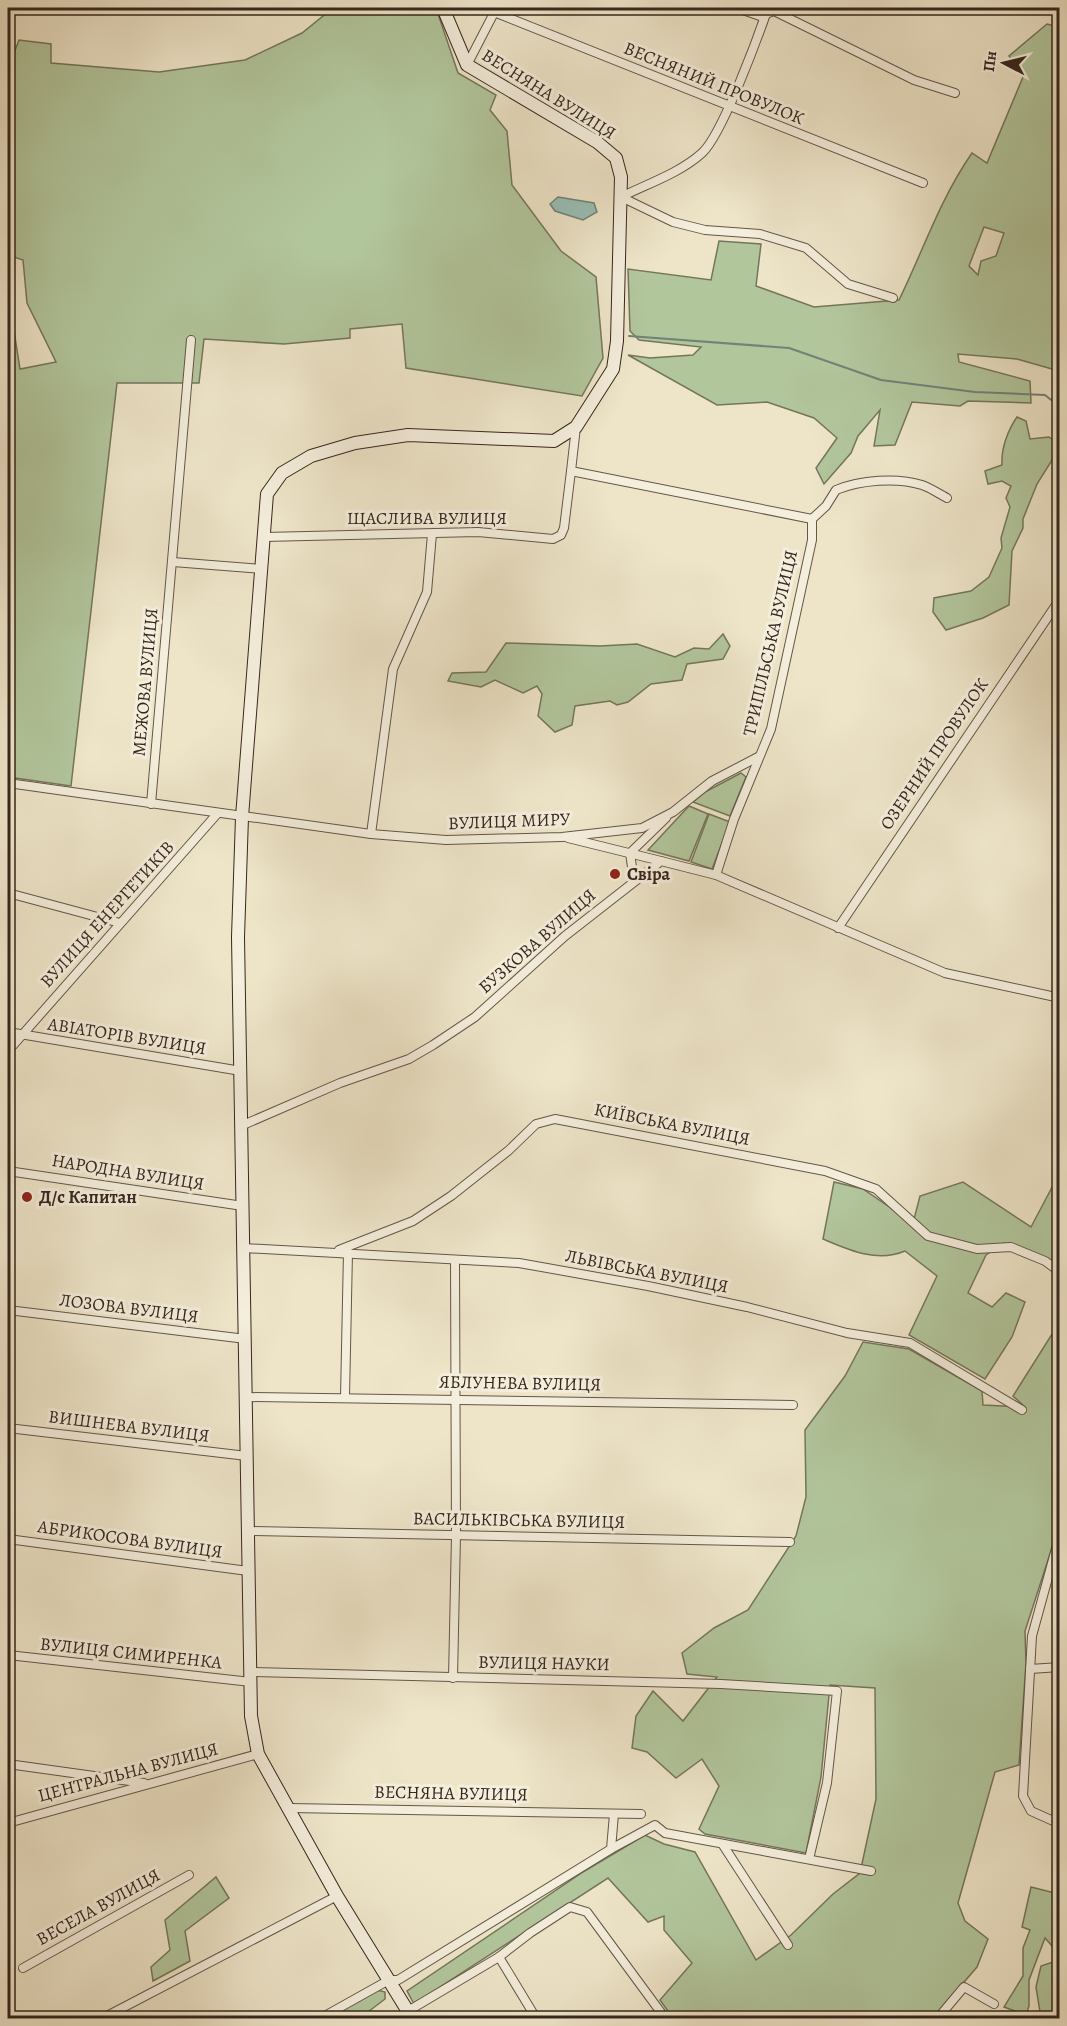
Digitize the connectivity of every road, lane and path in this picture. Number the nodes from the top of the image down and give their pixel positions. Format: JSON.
{"nodes":[{"id":1,"x":443,"y":8,"type":"edge"},
{"id":2,"x":737,"y":8,"type":"edge"},
{"id":3,"x":495,"y":10,"type":"edge"},
{"id":4,"x":766,"y":11,"type":"edge"},
{"id":5,"x":467,"y":65,"type":"junction"},
{"id":6,"x":955,"y":93,"type":"dead end"},
{"id":7,"x":728,"y":106,"type":"junction"},
{"id":8,"x":621,"y":177,"type":"joint"},
{"id":9,"x":923,"y":183,"type":"dead end"},
{"id":10,"x":621,"y":197,"type":"junction"},
{"id":11,"x":893,"y":298,"type":"dead end"},
{"id":12,"x":191,"y":340,"type":"dead end"},
{"id":13,"x":576,"y":427,"type":"junction"},
{"id":14,"x":572,"y":471,"type":"junction"},
{"id":15,"x":947,"y":498,"type":"dead end"},
{"id":16,"x":812,"y":519,"type":"junction"},
{"id":17,"x":432,"y":534,"type":"junction"},
{"id":18,"x":264,"y":537,"type":"junction"},
{"id":19,"x":173,"y":562,"type":"junction"},
{"id":20,"x":261,"y":569,"type":"junction"},
{"id":21,"x":1059,"y":598,"type":"edge"},
{"id":22,"x":758,"y":757,"type":"junction"},
{"id":23,"x":8,"y":783,"type":"edge"},
{"id":24,"x":150,"y":804,"type":"junction"},
{"id":25,"x":673,"y":812,"type":"junction"},
{"id":26,"x":217,"y":814,"type":"junction"},
{"id":27,"x":242,"y":817,"type":"junction"},
{"id":28,"x":371,"y":834,"type":"junction"},
{"id":29,"x":562,"y":837,"type":"junction"},
{"id":30,"x":630,"y":853,"type":"junction"},
{"id":31,"x":661,"y":861,"type":"junction"},
{"id":32,"x":716,"y":875,"type":"junction"},
{"id":33,"x":634,"y":881,"type":"junction"},
{"id":34,"x":8,"y":893,"type":"edge"},
{"id":35,"x":120,"y":923,"type":"junction"},
{"id":36,"x":837,"y":928,"type":"junction"},
{"id":37,"x":1059,"y":998,"type":"edge"},
{"id":38,"x":8,"y":1032,"type":"edge"},
{"id":39,"x":21,"y":1035,"type":"junction"},
{"id":40,"x":8,"y":1051,"type":"edge"},
{"id":41,"x":241,"y":1071,"type":"junction"},
{"id":42,"x":243,"y":1125,"type":"junction"},
{"id":43,"x":8,"y":1171,"type":"edge"},
{"id":44,"x":243,"y":1206,"type":"junction"},
{"id":45,"x":244,"y":1248,"type":"junction"},
{"id":46,"x":336,"y":1251,"type":"junction"},
{"id":47,"x":348,"y":1252,"type":"junction"},
{"id":48,"x":455,"y":1261,"type":"junction"},
{"id":49,"x":1059,"y":1272,"type":"edge"},
{"id":50,"x":8,"y":1310,"type":"edge"},
{"id":51,"x":246,"y":1339,"type":"junction"},
{"id":52,"x":247,"y":1397,"type":"junction"},
{"id":53,"x":345,"y":1397,"type":"junction"},
{"id":54,"x":454,"y":1398,"type":"junction"},
{"id":55,"x":793,"y":1405,"type":"dead end"},
{"id":56,"x":1022,"y":1410,"type":"dead end"},
{"id":57,"x":8,"y":1428,"type":"edge"},
{"id":58,"x":247,"y":1456,"type":"junction"},
{"id":59,"x":248,"y":1531,"type":"junction"},
{"id":60,"x":1059,"y":1534,"type":"edge"},
{"id":61,"x":456,"y":1535,"type":"junction"},
{"id":62,"x":8,"y":1539,"type":"edge"},
{"id":63,"x":790,"y":1542,"type":"dead end"},
{"id":64,"x":248,"y":1571,"type":"junction"},
{"id":65,"x":8,"y":1655,"type":"edge"},
{"id":66,"x":1059,"y":1667,"type":"edge"},
{"id":67,"x":1030,"y":1669,"type":"junction"},
{"id":68,"x":251,"y":1677,"type":"junction"},
{"id":69,"x":453,"y":1678,"type":"junction"},
{"id":70,"x":258,"y":1754,"type":"junction"},
{"id":71,"x":8,"y":1764,"type":"edge"},
{"id":72,"x":147,"y":1783,"type":"junction"},
{"id":73,"x":289,"y":1808,"type":"junction"},
{"id":74,"x":614,"y":1814,"type":"junction"},
{"id":75,"x":641,"y":1814,"type":"dead end"},
{"id":76,"x":8,"y":1822,"type":"edge"},
{"id":77,"x":1059,"y":1824,"type":"edge"},
{"id":78,"x":723,"y":1845,"type":"junction"},
{"id":79,"x":611,"y":1850,"type":"junction"},
{"id":80,"x":809,"y":1859,"type":"junction"},
{"id":81,"x":871,"y":1871,"type":"dead end"},
{"id":82,"x":189,"y":1875,"type":"dead end"},
{"id":83,"x":337,"y":1896,"type":"junction"},
{"id":84,"x":788,"y":1945,"type":"dead end"},
{"id":85,"x":499,"y":1957,"type":"junction"},
{"id":86,"x":23,"y":1968,"type":"dead end"},
{"id":87,"x":389,"y":1980,"type":"junction"},
{"id":88,"x":994,"y":2004,"type":"dead end"},
{"id":89,"x":410,"y":2015,"type":"edge"},
{"id":90,"x":103,"y":2019,"type":"edge"},
{"id":91,"x":321,"y":2019,"type":"edge"},
{"id":92,"x":537,"y":2019,"type":"edge"},
{"id":93,"x":665,"y":2019,"type":"edge"},
{"id":94,"x":938,"y":2019,"type":"edge"}],
"edges":[{"from":1,"to":5,"type":"street","name":"ВЕСНЯНА ВУЛИЦЯ"},
{"from":2,"to":4,"type":"street"},
{"from":3,"to":5,"type":"street"},
{"from":3,"to":7,"type":"street","name":"ВЕСНЯНИЙ ПРОВУЛОК"},
{"from":4,"to":6,"type":"street"},
{"from":4,"to":7,"type":"street"},
{"from":5,"to":8,"type":"street","name":"ВЕСНЯНА ВУЛИЦЯ"},
{"from":7,"to":9,"type":"street","name":"ВЕСНЯНИЙ ПРОВУЛОК"},
{"from":7,"to":10,"type":"street"},
{"from":8,"to":10,"type":"street","name":"ЩАСЛИВА ВУЛИЦЯ"},
{"from":10,"to":11,"type":"street"},
{"from":10,"to":13,"type":"street","name":"ЩАСЛИВА ВУЛИЦЯ"},
{"from":12,"to":19,"type":"street","name":"МЕЖОВА ВУЛИЦЯ"},
{"from":13,"to":14,"type":"street","name":"ЩАСЛИВА ВУЛИЦЯ"},
{"from":13,"to":18,"type":"street","name":"ЩАСЛИВА ВУЛИЦЯ"},
{"from":14,"to":16,"type":"street"},
{"from":14,"to":17,"type":"street","name":"ЩАСЛИВА ВУЛИЦЯ"},
{"from":15,"to":16,"type":"street"},
{"from":16,"to":22,"type":"street","name":"ТРИПІЛЬСЬКА ВУЛИЦЯ"},
{"from":17,"to":18,"type":"street","name":"ЩАСЛИВА ВУЛИЦЯ"},
{"from":17,"to":28,"type":"street"},
{"from":18,"to":20,"type":"street","name":"ЩАСЛИВА ВУЛИЦЯ"},
{"from":19,"to":20,"type":"street"},
{"from":19,"to":24,"type":"street","name":"МЕЖОВА ВУЛИЦЯ"},
{"from":20,"to":27,"type":"street","name":"ЩАСЛИВА ВУЛИЦЯ"},
{"from":21,"to":36,"type":"street","name":"ОЗЕРНИЙ ПРОВУЛОК"},
{"from":22,"to":25,"type":"street","name":"ВУЛИЦЯ МИРУ"},
{"from":22,"to":32,"type":"street","name":"ТРИПІЛЬСЬКА ВУЛИЦЯ"},
{"from":23,"to":24,"type":"street"},
{"from":24,"to":26,"type":"street"},
{"from":25,"to":29,"type":"street","name":"ВУЛИЦЯ МИРУ"},
{"from":25,"to":30,"type":"street"},
{"from":26,"to":27,"type":"street"},
{"from":26,"to":35,"type":"street","name":"ВУЛИЦЯ ЕНЕРГЕТИКІВ"},
{"from":27,"to":28,"type":"street","name":"ВУЛИЦЯ МИРУ"},
{"from":27,"to":41,"type":"street","name":"ЩАСЛИВА ВУЛИЦЯ"},
{"from":28,"to":29,"type":"street","name":"ВУЛИЦЯ МИРУ"},
{"from":29,"to":30,"type":"street"},
{"from":30,"to":31,"type":"street"},
{"from":30,"to":33,"type":"street"},
{"from":31,"to":32,"type":"street"},
{"from":31,"to":33,"type":"street","name":"БУЗКОВА ВУЛИЦЯ"},
{"from":32,"to":36,"type":"street"},
{"from":33,"to":42,"type":"street","name":"БУЗКОВА ВУЛИЦЯ"},
{"from":34,"to":35,"type":"street"},
{"from":35,"to":39,"type":"street","name":"ВУЛИЦЯ ЕНЕРГЕТИКІВ"},
{"from":36,"to":37,"type":"street"},
{"from":38,"to":39,"type":"street","name":"АВІАТОРІВ ВУЛИЦЯ"},
{"from":39,"to":40,"type":"street","name":"ВУЛИЦЯ ЕНЕРГЕТИКІВ"},
{"from":39,"to":41,"type":"street","name":"АВІАТОРІВ ВУЛИЦЯ"},
{"from":41,"to":42,"type":"street","name":"ЩАСЛИВА ВУЛИЦЯ"},
{"from":42,"to":44,"type":"street","name":"ЩАСЛИВА ВУЛИЦЯ"},
{"from":43,"to":44,"type":"street","name":"НАРОДНА ВУЛИЦЯ"},
{"from":44,"to":45,"type":"street","name":"ЩАСЛИВА ВУЛИЦЯ"},
{"from":45,"to":46,"type":"street","name":"ЛЬВІВСЬКА ВУЛИЦЯ"},
{"from":45,"to":51,"type":"street","name":"ЩАСЛИВА ВУЛИЦЯ"},
{"from":46,"to":47,"type":"street","name":"ЛЬВІВСЬКА ВУЛИЦЯ"},
{"from":46,"to":49,"type":"street","name":"КИЇВСЬКА ВУЛИЦЯ"},
{"from":47,"to":48,"type":"street","name":"ЛЬВІВСЬКА ВУЛИЦЯ"},
{"from":47,"to":53,"type":"street"},
{"from":48,"to":54,"type":"street"},
{"from":48,"to":56,"type":"street","name":"ЛЬВІВСЬКА ВУЛИЦЯ"},
{"from":50,"to":51,"type":"street","name":"ЛОЗОВА ВУЛИЦЯ"},
{"from":51,"to":52,"type":"street","name":"ЩАСЛИВА ВУЛИЦЯ"},
{"from":52,"to":53,"type":"street","name":"ЯБЛУНЕВА ВУЛИЦЯ"},
{"from":52,"to":58,"type":"street","name":"ЩАСЛИВА ВУЛИЦЯ"},
{"from":53,"to":54,"type":"street","name":"ЯБЛУНЕВА ВУЛИЦЯ"},
{"from":54,"to":55,"type":"street","name":"ЯБЛУНЕВА ВУЛИЦЯ"},
{"from":54,"to":61,"type":"street"},
{"from":57,"to":58,"type":"street","name":"ВИШНЕВА ВУЛИЦЯ"},
{"from":58,"to":59,"type":"street","name":"ЩАСЛИВА ВУЛИЦЯ"},
{"from":59,"to":61,"type":"street","name":"ВАСИЛЬКІВСЬКА ВУЛИЦЯ"},
{"from":59,"to":64,"type":"street","name":"ЩАСЛИВА ВУЛИЦЯ"},
{"from":60,"to":67,"type":"street"},
{"from":61,"to":63,"type":"street","name":"ВАСИЛЬКІВСЬКА ВУЛИЦЯ"},
{"from":61,"to":69,"type":"street"},
{"from":62,"to":64,"type":"street","name":"АБРИКОСОВА ВУЛИЦЯ"},
{"from":64,"to":68,"type":"street","name":"ЩАСЛИВА ВУЛИЦЯ"},
{"from":65,"to":68,"type":"street","name":"ВУЛИЦЯ СИМИРЕНКА"},
{"from":66,"to":67,"type":"street"},
{"from":67,"to":77,"type":"street"},
{"from":68,"to":69,"type":"street","name":"ВУЛИЦЯ НАУКИ"},
{"from":68,"to":70,"type":"street","name":"ЩАСЛИВА ВУЛИЦЯ"},
{"from":69,"to":80,"type":"street","name":"ВУЛИЦЯ НАУКИ"},
{"from":70,"to":72,"type":"street","name":"ЦЕНТРАЛЬНА ВУЛИЦЯ"},
{"from":70,"to":73,"type":"street","name":"ЩАСЛИВА ВУЛИЦЯ"},
{"from":71,"to":72,"type":"street"},
{"from":72,"to":76,"type":"street","name":"ЦЕНТРАЛЬНА ВУЛИЦЯ"},
{"from":73,"to":74,"type":"street","name":"ВЕСНЯНА ВУЛИЦЯ"},
{"from":73,"to":83,"type":"street","name":"ЩАСЛИВА ВУЛИЦЯ"},
{"from":74,"to":75,"type":"street","name":"ВЕСНЯНА ВУЛИЦЯ"},
{"from":74,"to":79,"type":"street"},
{"from":78,"to":79,"type":"street"},
{"from":78,"to":80,"type":"street"},
{"from":78,"to":84,"type":"street"},
{"from":79,"to":87,"type":"street"},
{"from":80,"to":81,"type":"street"},
{"from":82,"to":86,"type":"street","name":"ВЕСЕЛА ВУЛИЦЯ"},
{"from":83,"to":87,"type":"street","name":"ЩАСЛИВА ВУЛИЦЯ"},
{"from":83,"to":90,"type":"street"},
{"from":85,"to":89,"type":"street"},
{"from":85,"to":92,"type":"street"},
{"from":85,"to":93,"type":"street"},
{"from":87,"to":89,"type":"street","name":"ЩАСЛИВА ВУЛИЦЯ"},
{"from":87,"to":91,"type":"street"},
{"from":88,"to":94,"type":"street"}]}
